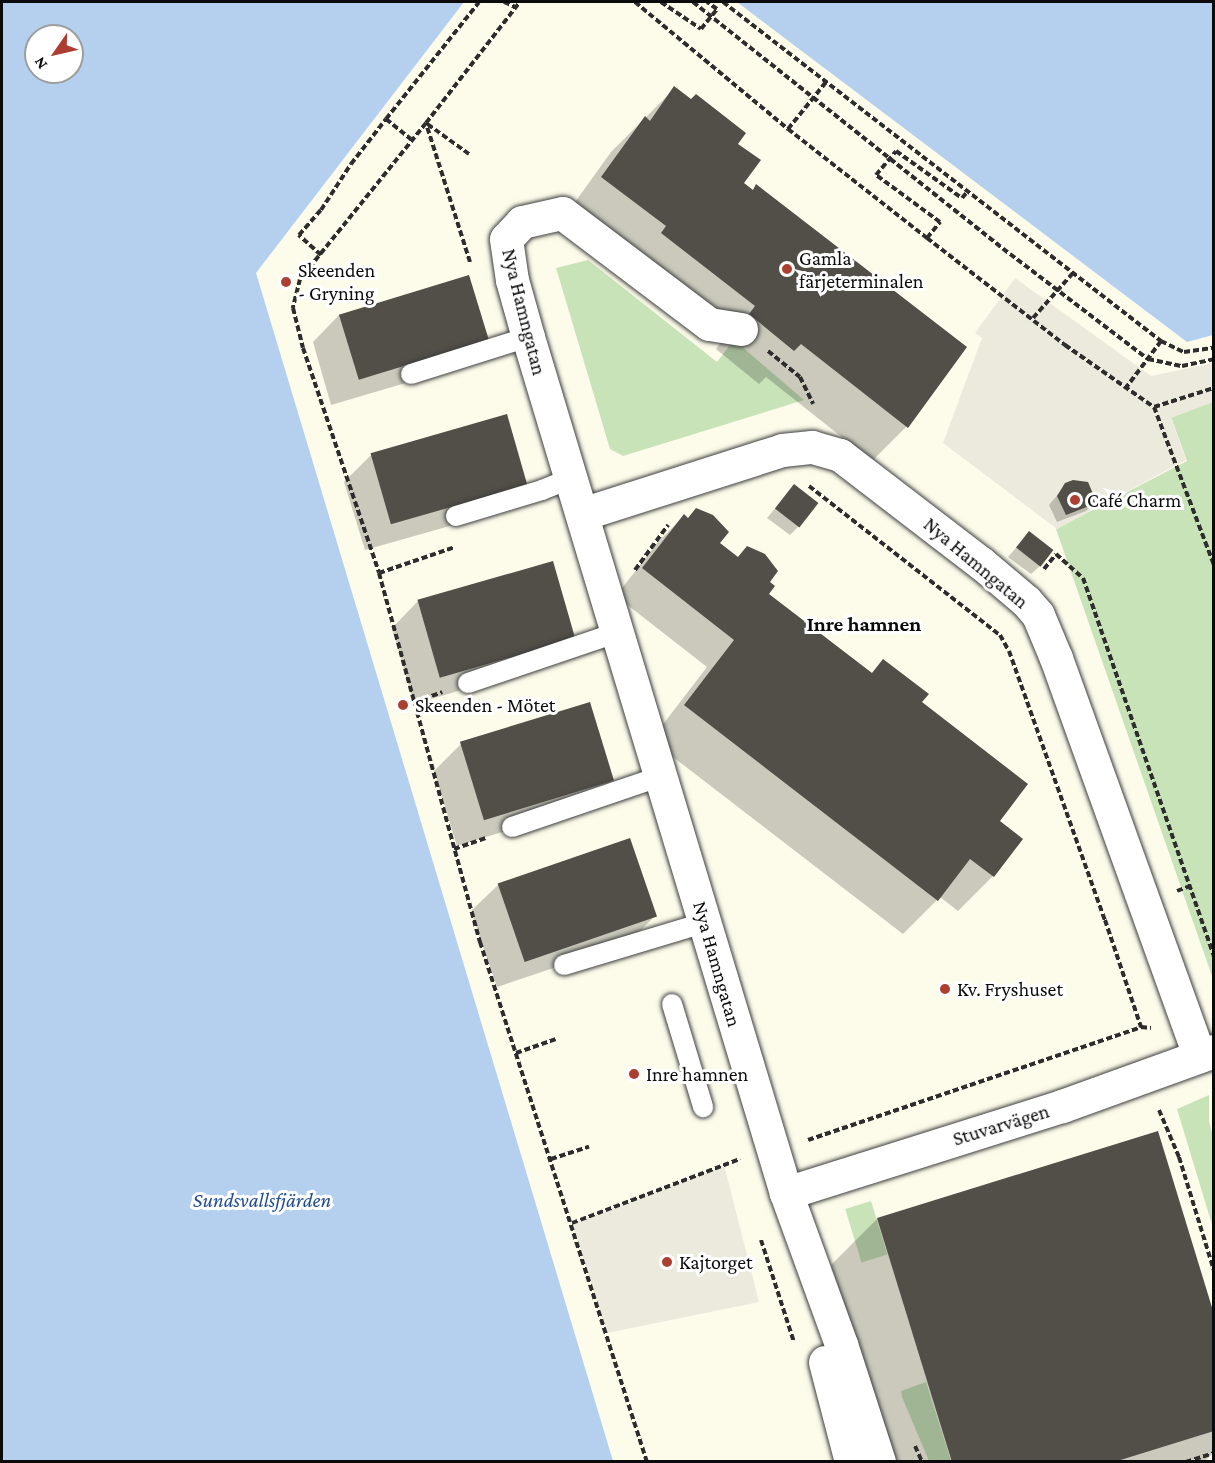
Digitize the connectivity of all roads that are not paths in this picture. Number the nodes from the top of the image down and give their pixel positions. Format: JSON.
{"nodes":[{"id":1,"x":741,"y":329,"type":"road end"},
{"id":2,"x":528,"y":337,"type":"junction"},
{"id":3,"x":411,"y":374,"type":"dead end"},
{"id":4,"x":572,"y":478,"type":"junction"},
{"id":5,"x":582,"y":514,"type":"junction"},
{"id":6,"x":456,"y":516,"type":"dead end"},
{"id":7,"x":616,"y":633,"type":"junction"},
{"id":8,"x":460,"y":686,"type":"road end"},
{"id":9,"x":659,"y":777,"type":"junction"},
{"id":10,"x":504,"y":831,"type":"road end"},
{"id":11,"x":706,"y":922,"type":"junction"},
{"id":12,"x":564,"y":966,"type":"dead end"},
{"id":13,"x":672,"y":1004,"type":"dead end"},
{"id":14,"x":1206,"y":1054,"type":"edge"},
{"id":15,"x":703,"y":1107,"type":"dead end"},
{"id":16,"x":786,"y":1193,"type":"junction"},
{"id":17,"x":826,"y":1309,"type":"junction"},
{"id":18,"x":851,"y":1461,"type":"edge"},
{"id":19,"x":879,"y":1461,"type":"edge"}],
"edges":[{"from":1,"to":2,"type":"street","name":"Nya Hamngatan"},
{"from":2,"to":3,"type":"lane"},
{"from":2,"to":4,"type":"street","name":"Nya Hamngatan"},
{"from":4,"to":5,"type":"street","name":"Nya Hamngatan"},
{"from":4,"to":6,"type":"lane"},
{"from":5,"to":7,"type":"street","name":"Nya Hamngatan"},
{"from":5,"to":14,"type":"street","name":"Nya Hamngatan"},
{"from":7,"to":8,"type":"lane"},
{"from":7,"to":9,"type":"street","name":"Nya Hamngatan"},
{"from":9,"to":10,"type":"lane"},
{"from":9,"to":11,"type":"street","name":"Nya Hamngatan"},
{"from":11,"to":12,"type":"lane"},
{"from":11,"to":16,"type":"street","name":"Nya Hamngatan"},
{"from":13,"to":15,"type":"lane"},
{"from":14,"to":16,"type":"street","name":"Stuvarvägen"},
{"from":16,"to":17,"type":"street","name":"Nya Hamngatan"},
{"from":17,"to":18,"type":"street","name":"Nya Hamngatan"},
{"from":17,"to":19,"type":"street","name":"Nya Hamngatan"}]}
